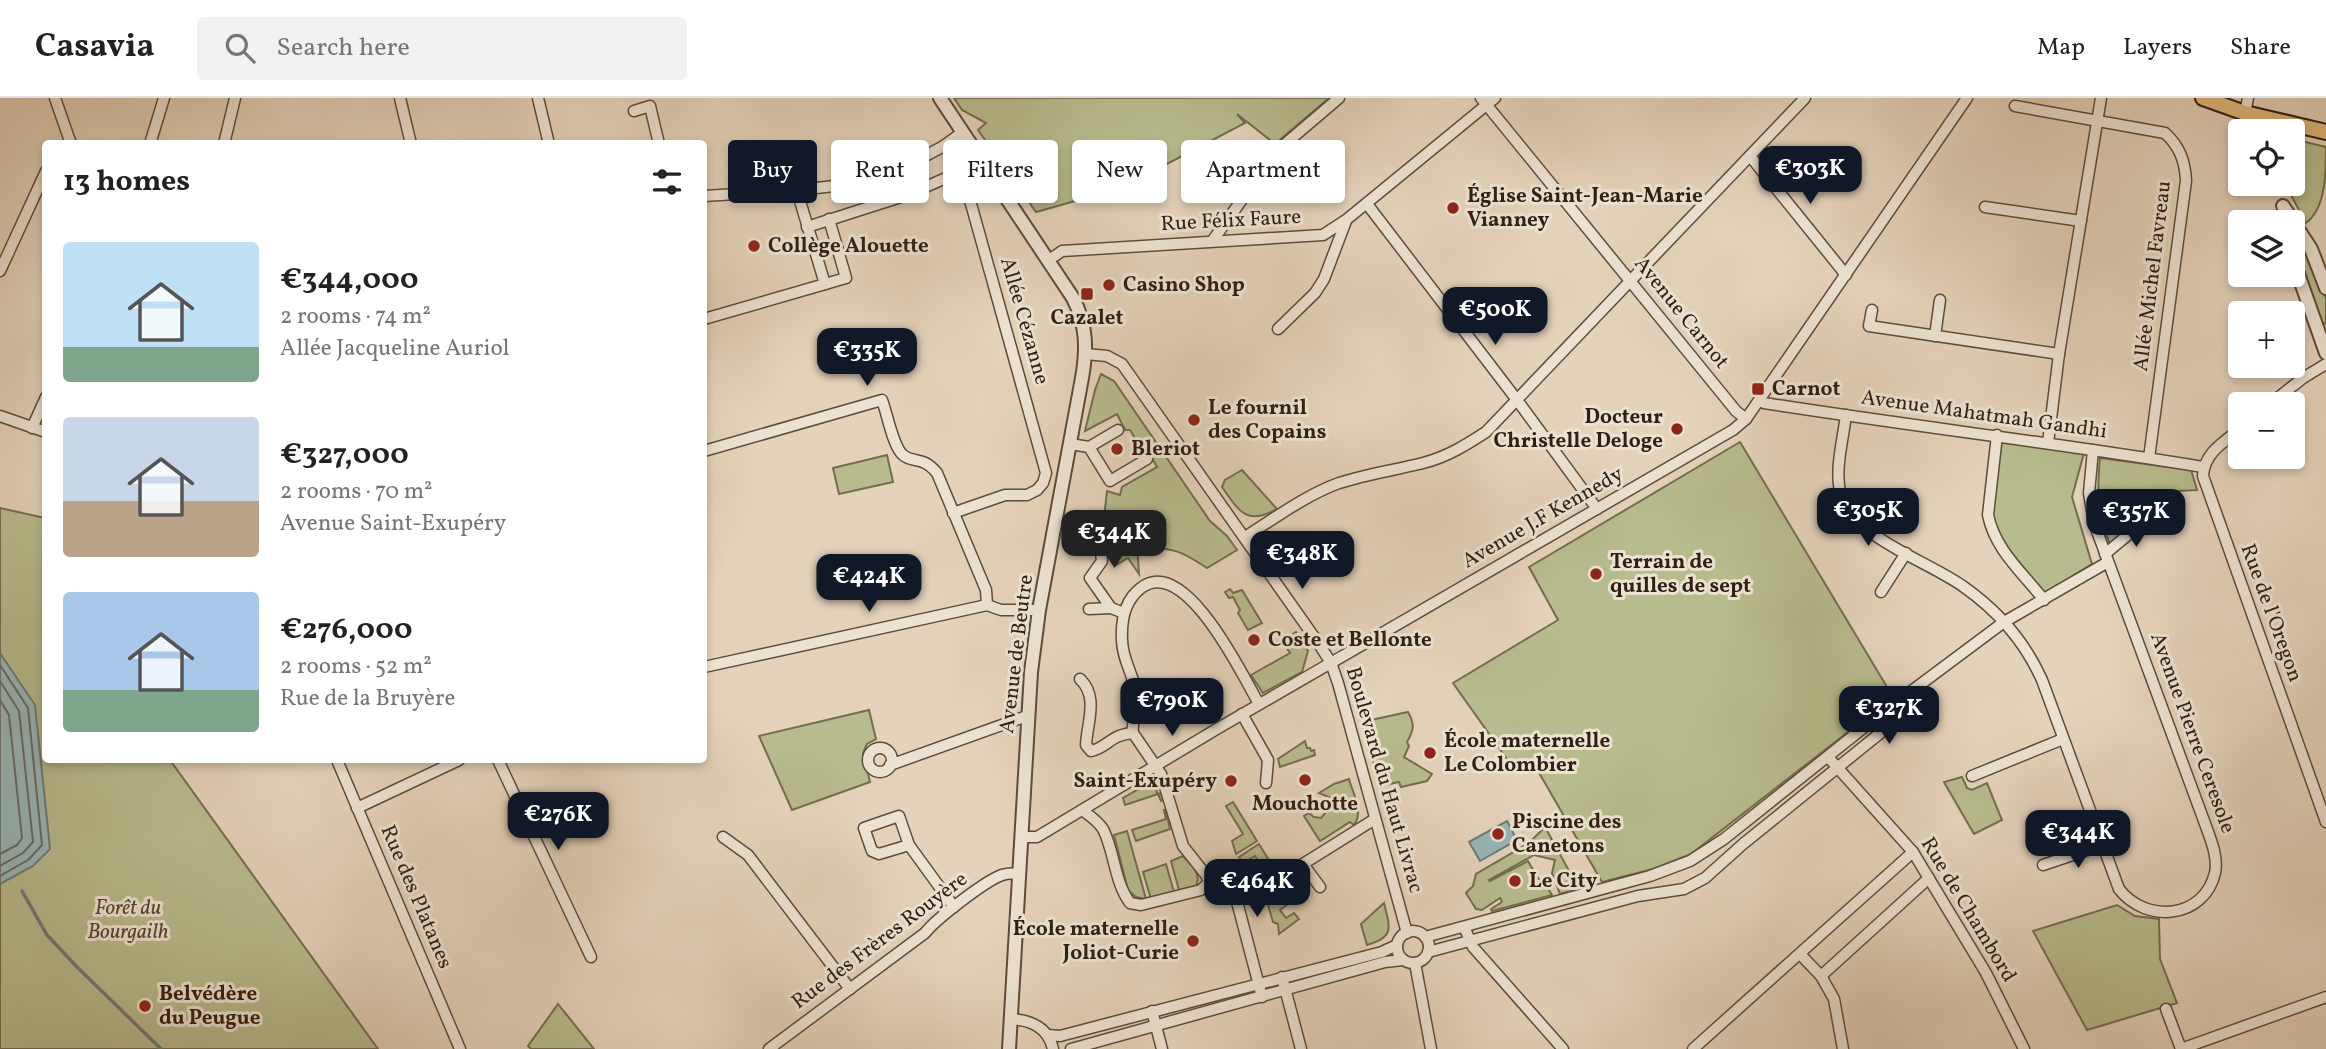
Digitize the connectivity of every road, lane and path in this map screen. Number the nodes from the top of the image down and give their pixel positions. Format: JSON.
{"nodes":[{"id":1,"x":55,"y":98,"type":"edge"},
{"id":2,"x":164,"y":98,"type":"edge"},
{"id":3,"x":235,"y":98,"type":"edge"},
{"id":4,"x":400,"y":98,"type":"edge"},
{"id":5,"x":538,"y":98,"type":"edge"},
{"id":6,"x":940,"y":98,"type":"edge"},
{"id":7,"x":1339,"y":98,"type":"edge"},
{"id":8,"x":1805,"y":98,"type":"edge"},
{"id":9,"x":1967,"y":98,"type":"edge"},
{"id":10,"x":2101,"y":98,"type":"edge"},
{"id":11,"x":2203,"y":98,"type":"edge"},
{"id":12,"x":2248,"y":98,"type":"edge"},
{"id":13,"x":1487,"y":100,"type":"edge"},
{"id":14,"x":2015,"y":106,"type":"dead end"},
{"id":15,"x":635,"y":111,"type":"dead end"},
{"id":16,"x":2245,"y":113,"type":"junction"},
{"id":17,"x":2247,"y":119,"type":"edge"},
{"id":18,"x":2260,"y":119,"type":"edge"},
{"id":19,"x":2097,"y":120,"type":"junction"},
{"id":20,"x":2305,"y":130,"type":"edge"},
{"id":21,"x":963,"y":132,"type":"junction"},
{"id":22,"x":2326,"y":132,"type":"edge"},
{"id":23,"x":66,"y":140,"type":"edge"},
{"id":24,"x":151,"y":140,"type":"edge"},
{"id":25,"x":225,"y":140,"type":"edge"},
{"id":26,"x":410,"y":140,"type":"edge"},
{"id":27,"x":548,"y":140,"type":"edge"},
{"id":28,"x":658,"y":140,"type":"edge"},
{"id":29,"x":1750,"y":156,"type":"junction"},
{"id":30,"x":42,"y":181,"type":"edge"},
{"id":31,"x":817,"y":188,"type":"edge"},
{"id":32,"x":728,"y":194,"type":"edge"},
{"id":33,"x":707,"y":196,"type":"edge"},
{"id":34,"x":2279,"y":196,"type":"edge"},
{"id":35,"x":801,"y":203,"type":"edge"},
{"id":36,"x":1367,"y":204,"type":"junction"},
{"id":37,"x":2283,"y":206,"type":"junction"},
{"id":38,"x":1985,"y":207,"type":"dead end"},
{"id":39,"x":2284,"y":210,"type":"edge"},
{"id":40,"x":829,"y":219,"type":"junction"},
{"id":41,"x":1346,"y":220,"type":"junction"},
{"id":42,"x":2081,"y":221,"type":"junction"},
{"id":43,"x":807,"y":227,"type":"junction"},
{"id":44,"x":1213,"y":240,"type":"junction"},
{"id":45,"x":1049,"y":260,"type":"junction"},
{"id":46,"x":0,"y":271,"type":"edge"},
{"id":47,"x":1846,"y":275,"type":"junction"},
{"id":48,"x":1631,"y":282,"type":"junction"},
{"id":49,"x":825,"y":284,"type":"junction"},
{"id":50,"x":2303,"y":287,"type":"edge"},
{"id":51,"x":2326,"y":288,"type":"edge"},
{"id":52,"x":1940,"y":300,"type":"dead end"},
{"id":53,"x":1872,"y":310,"type":"dead end"},
{"id":54,"x":707,"y":317,"type":"edge"},
{"id":55,"x":1278,"y":329,"type":"dead end"},
{"id":56,"x":1936,"y":336,"type":"junction"},
{"id":57,"x":2326,"y":353,"type":"edge"},
{"id":58,"x":1086,"y":354,"type":"junction"},
{"id":59,"x":2059,"y":354,"type":"junction"},
{"id":60,"x":2326,"y":364,"type":"edge"},
{"id":61,"x":2285,"y":392,"type":"edge"},
{"id":62,"x":1517,"y":400,"type":"junction"},
{"id":63,"x":1760,"y":400,"type":"junction"},
{"id":64,"x":42,"y":406,"type":"edge"},
{"id":65,"x":1846,"y":415,"type":"junction"},
{"id":66,"x":0,"y":416,"type":"edge"},
{"id":67,"x":1746,"y":419,"type":"junction"},
{"id":68,"x":32,"y":428,"type":"junction"},
{"id":69,"x":1118,"y":430,"type":"dead end"},
{"id":70,"x":42,"y":431,"type":"edge"},
{"id":71,"x":1997,"y":435,"type":"junction"},
{"id":72,"x":2228,"y":438,"type":"edge"},
{"id":73,"x":2048,"y":443,"type":"junction"},
{"id":74,"x":1070,"y":444,"type":"junction"},
{"id":75,"x":1089,"y":447,"type":"junction"},
{"id":76,"x":707,"y":450,"type":"edge"},
{"id":77,"x":2093,"y":450,"type":"junction"},
{"id":78,"x":2149,"y":458,"type":"junction"},
{"id":79,"x":1147,"y":459,"type":"dead end"},
{"id":80,"x":2203,"y":467,"type":"junction"},
{"id":81,"x":1597,"y":509,"type":"junction"},
{"id":82,"x":953,"y":513,"type":"junction"},
{"id":83,"x":2146,"y":520,"type":"dead end"},
{"id":84,"x":1127,"y":528,"type":"dead end"},
{"id":85,"x":1245,"y":537,"type":"junction"},
{"id":86,"x":1906,"y":553,"type":"junction"},
{"id":87,"x":2106,"y":558,"type":"junction"},
{"id":88,"x":1881,"y":592,"type":"dead end"},
{"id":89,"x":2044,"y":600,"type":"junction"},
{"id":90,"x":986,"y":605,"type":"junction"},
{"id":91,"x":1111,"y":608,"type":"junction"},
{"id":92,"x":1089,"y":609,"type":"dead end"},
{"id":93,"x":1039,"y":610,"type":"junction"},
{"id":94,"x":1124,"y":613,"type":"junction"},
{"id":95,"x":2004,"y":622,"type":"junction"},
{"id":96,"x":1331,"y":663,"type":"junction"},
{"id":97,"x":707,"y":666,"type":"edge"},
{"id":98,"x":1080,"y":679,"type":"dead end"},
{"id":99,"x":1905,"y":697,"type":"junction"},
{"id":100,"x":1259,"y":704,"type":"junction"},
{"id":101,"x":1242,"y":714,"type":"junction"},
{"id":102,"x":1027,"y":716,"type":"junction"},
{"id":103,"x":1133,"y":733,"type":"junction"},
{"id":104,"x":2063,"y":739,"type":"junction"},
{"id":105,"x":1828,"y":757,"type":"junction"},
{"id":106,"x":338,"y":763,"type":"edge"},
{"id":107,"x":453,"y":763,"type":"edge"},
{"id":108,"x":499,"y":763,"type":"edge"},
{"id":109,"x":890,"y":765,"type":"dead end"},
{"id":110,"x":1154,"y":766,"type":"junction"},
{"id":111,"x":1838,"y":768,"type":"junction"},
{"id":112,"x":1972,"y":776,"type":"dead end"},
{"id":113,"x":1266,"y":783,"type":"dead end"},
{"id":114,"x":357,"y":808,"type":"junction"},
{"id":115,"x":1082,"y":810,"type":"junction"},
{"id":116,"x":1375,"y":819,"type":"junction"},
{"id":117,"x":2326,"y":822,"type":"edge"},
{"id":118,"x":723,"y":837,"type":"dead end"},
{"id":119,"x":1021,"y":837,"type":"junction"},
{"id":120,"x":1724,"y":839,"type":"junction"},
{"id":121,"x":909,"y":845,"type":"junction"},
{"id":122,"x":2102,"y":845,"type":"junction"},
{"id":123,"x":1734,"y":852,"type":"junction"},
{"id":124,"x":1913,"y":852,"type":"junction"},
{"id":125,"x":2043,"y":865,"type":"dead end"},
{"id":126,"x":1018,"y":874,"type":"junction"},
{"id":127,"x":1650,"y":876,"type":"junction"},
{"id":128,"x":1929,"y":878,"type":"junction"},
{"id":129,"x":1209,"y":882,"type":"junction"},
{"id":130,"x":1320,"y":887,"type":"dead end"},
{"id":131,"x":1654,"y":892,"type":"junction"},
{"id":132,"x":954,"y":907,"type":"junction"},
{"id":133,"x":1464,"y":927,"type":"junction"},
{"id":134,"x":1408,"y":933,"type":"junction"},
{"id":135,"x":1425,"y":937,"type":"junction"},
{"id":136,"x":1468,"y":942,"type":"junction"},
{"id":137,"x":1397,"y":945,"type":"junction"},
{"id":138,"x":1428,"y":952,"type":"junction"},
{"id":139,"x":1800,"y":954,"type":"junction"},
{"id":140,"x":591,"y":957,"type":"dead end"},
{"id":141,"x":1403,"y":960,"type":"junction"},
{"id":142,"x":1415,"y":963,"type":"junction"},
{"id":143,"x":1282,"y":976,"type":"junction"},
{"id":144,"x":1821,"y":976,"type":"junction"},
{"id":145,"x":1258,"y":983,"type":"junction"},
{"id":146,"x":850,"y":989,"type":"junction"},
{"id":147,"x":1286,"y":991,"type":"junction"},
{"id":148,"x":1262,"y":997,"type":"junction"},
{"id":149,"x":2326,"y":997,"type":"edge"},
{"id":150,"x":2166,"y":1009,"type":"dead end"},
{"id":151,"x":1152,"y":1011,"type":"junction"},
{"id":152,"x":1010,"y":1019,"type":"junction"},
{"id":153,"x":1156,"y":1026,"type":"junction"},
{"id":154,"x":1048,"y":1035,"type":"junction"},
{"id":155,"x":460,"y":1049,"type":"edge"},
{"id":156,"x":769,"y":1049,"type":"edge"},
{"id":157,"x":1009,"y":1049,"type":"edge"},
{"id":158,"x":1053,"y":1049,"type":"edge"},
{"id":159,"x":1071,"y":1049,"type":"edge"},
{"id":160,"x":1162,"y":1049,"type":"edge"},
{"id":161,"x":1301,"y":1049,"type":"edge"},
{"id":162,"x":1431,"y":1049,"type":"edge"},
{"id":163,"x":1563,"y":1049,"type":"edge"},
{"id":164,"x":1693,"y":1049,"type":"edge"},
{"id":165,"x":1843,"y":1049,"type":"edge"},
{"id":166,"x":2024,"y":1049,"type":"edge"},
{"id":167,"x":2181,"y":1049,"type":"edge"}],
"edges":[{"from":1,"to":23,"type":"street"},
{"from":2,"to":24,"type":"street"},
{"from":3,"to":25,"type":"street"},
{"from":4,"to":26,"type":"street"},
{"from":5,"to":27,"type":"street"},
{"from":6,"to":21,"type":"street","name":"Avenue de Beutre"},
{"from":7,"to":44,"type":"street"},
{"from":8,"to":29,"type":"street"},
{"from":9,"to":47,"type":"street","name":"Avenue J.F Kennedy"},
{"from":10,"to":19,"type":"street"},
{"from":11,"to":16,"type":"main road"},
{"from":12,"to":16,"type":"street"},
{"from":13,"to":36,"type":"street","name":"Rue Félix Faure"},
{"from":13,"to":48,"type":"street","name":"Avenue Carnot"},
{"from":14,"to":19,"type":"street","name":"Allée Michel Favreau"},
{"from":15,"to":28,"type":"street"},
{"from":16,"to":17,"type":"street"},
{"from":16,"to":18,"type":"main road"},
{"from":19,"to":42,"type":"street"},
{"from":19,"to":78,"type":"street","name":"Allée Michel Favreau"},
{"from":20,"to":22,"type":"main road"},
{"from":21,"to":31,"type":"street"},
{"from":21,"to":45,"type":"street","name":"Avenue de Beutre"},
{"from":29,"to":47,"type":"street"},
{"from":29,"to":48,"type":"street"},
{"from":30,"to":46,"type":"street"},
{"from":32,"to":33,"type":"street"},
{"from":34,"to":37,"type":"street"},
{"from":35,"to":43,"type":"street"},
{"from":36,"to":41,"type":"street","name":"Rue Félix Faure"},
{"from":36,"to":62,"type":"street"},
{"from":37,"to":39,"type":"street"},
{"from":37,"to":51,"type":"street"},
{"from":38,"to":42,"type":"street"},
{"from":40,"to":43,"type":"street"},
{"from":40,"to":49,"type":"street"},
{"from":40,"to":82,"type":"street","name":"Allée Cézanne"},
{"from":41,"to":44,"type":"street","name":"Rue Félix Faure"},
{"from":41,"to":55,"type":"street"},
{"from":42,"to":59,"type":"street"},
{"from":43,"to":49,"type":"street"},
{"from":44,"to":45,"type":"street","name":"Rue Félix Faure"},
{"from":45,"to":58,"type":"street","name":"Avenue de Beutre"},
{"from":47,"to":63,"type":"street","name":"Avenue J.F Kennedy"},
{"from":48,"to":62,"type":"street"},
{"from":48,"to":67,"type":"street","name":"Avenue Carnot"},
{"from":49,"to":54,"type":"street"},
{"from":50,"to":57,"type":"street"},
{"from":52,"to":56,"type":"street"},
{"from":53,"to":56,"type":"street"},
{"from":56,"to":59,"type":"street"},
{"from":58,"to":74,"type":"street","name":"Avenue de Beutre"},
{"from":58,"to":85,"type":"street","name":"Boulevard du Haut Livrac"},
{"from":59,"to":73,"type":"street"},
{"from":60,"to":61,"type":"street"},
{"from":62,"to":81,"type":"street"},
{"from":62,"to":85,"type":"street"},
{"from":63,"to":65,"type":"street","name":"Avenue Mahatmah Gandhi"},
{"from":63,"to":67,"type":"street","name":"Avenue J.F Kennedy"},
{"from":64,"to":68,"type":"street"},
{"from":65,"to":71,"type":"street","name":"Avenue Mahatmah Gandhi"},
{"from":65,"to":86,"type":"street","name":"Avenue Pierre Ceresole"},
{"from":66,"to":68,"type":"street"},
{"from":67,"to":81,"type":"street","name":"Avenue J.F Kennedy"},
{"from":68,"to":70,"type":"street"},
{"from":69,"to":75,"type":"street"},
{"from":71,"to":73,"type":"street","name":"Avenue Mahatmah Gandhi"},
{"from":71,"to":89,"type":"street"},
{"from":72,"to":80,"type":"street"},
{"from":73,"to":77,"type":"street","name":"Avenue Mahatmah Gandhi"},
{"from":74,"to":75,"type":"street"},
{"from":74,"to":93,"type":"street","name":"Avenue de Beutre"},
{"from":75,"to":79,"type":"street"},
{"from":76,"to":82,"type":"street"},
{"from":77,"to":78,"type":"street","name":"Avenue Mahatmah Gandhi"},
{"from":77,"to":87,"type":"street","name":"Avenue Pierre Ceresole"},
{"from":78,"to":80,"type":"street","name":"Avenue Mahatmah Gandhi"},
{"from":80,"to":117,"type":"street","name":"Rue de l'Oregon"},
{"from":81,"to":96,"type":"street","name":"Avenue J.F Kennedy"},
{"from":82,"to":90,"type":"street"},
{"from":83,"to":87,"type":"street"},
{"from":84,"to":91,"type":"street"},
{"from":85,"to":96,"type":"street","name":"Boulevard du Haut Livrac"},
{"from":86,"to":88,"type":"street"},
{"from":86,"to":95,"type":"street","name":"Avenue Pierre Ceresole"},
{"from":87,"to":89,"type":"street"},
{"from":87,"to":122,"type":"street","name":"Avenue Pierre Ceresole"},
{"from":89,"to":95,"type":"street"},
{"from":90,"to":93,"type":"street"},
{"from":90,"to":97,"type":"street"},
{"from":91,"to":92,"type":"street"},
{"from":91,"to":94,"type":"street"},
{"from":93,"to":102,"type":"street","name":"Avenue de Beutre"},
{"from":94,"to":100,"type":"street"},
{"from":94,"to":103,"type":"street"},
{"from":95,"to":99,"type":"street"},
{"from":95,"to":104,"type":"street","name":"Avenue Pierre Ceresole"},
{"from":96,"to":100,"type":"street","name":"Avenue J.F Kennedy"},
{"from":96,"to":116,"type":"street","name":"Boulevard du Haut Livrac"},
{"from":98,"to":103,"type":"street"},
{"from":99,"to":105,"type":"street"},
{"from":99,"to":111,"type":"street"},
{"from":100,"to":101,"type":"street","name":"Avenue J.F Kennedy"},
{"from":101,"to":110,"type":"street","name":"Avenue J.F Kennedy"},
{"from":101,"to":113,"type":"street"},
{"from":102,"to":109,"type":"street"},
{"from":102,"to":119,"type":"street","name":"Avenue de Beutre"},
{"from":103,"to":110,"type":"street"},
{"from":104,"to":112,"type":"street"},
{"from":104,"to":122,"type":"street","name":"Avenue Pierre Ceresole"},
{"from":105,"to":111,"type":"street","name":"Rue de Chambord"},
{"from":105,"to":120,"type":"street"},
{"from":106,"to":114,"type":"street","name":"Rue des Platanes"},
{"from":107,"to":114,"type":"street"},
{"from":108,"to":140,"type":"street"},
{"from":110,"to":115,"type":"street","name":"Avenue J.F Kennedy"},
{"from":110,"to":129,"type":"street"},
{"from":111,"to":123,"type":"street"},
{"from":111,"to":124,"type":"street","name":"Rue de Chambord"},
{"from":114,"to":155,"type":"street","name":"Rue des Platanes"},
{"from":115,"to":119,"type":"street","name":"Avenue J.F Kennedy"},
{"from":115,"to":129,"type":"street"},
{"from":116,"to":130,"type":"street"},
{"from":116,"to":134,"type":"street","name":"Boulevard du Haut Livrac"},
{"from":118,"to":146,"type":"street"},
{"from":119,"to":126,"type":"street","name":"Avenue de Beutre"},
{"from":120,"to":123,"type":"street"},
{"from":120,"to":127,"type":"street"},
{"from":121,"to":121,"type":"street"},
{"from":121,"to":132,"type":"street"},
{"from":122,"to":125,"type":"street"},
{"from":123,"to":131,"type":"street"},
{"from":124,"to":128,"type":"street","name":"Rue de Chambord"},
{"from":124,"to":139,"type":"street"},
{"from":126,"to":132,"type":"street","name":"Rue des Frères Rouyère"},
{"from":126,"to":152,"type":"street","name":"Avenue de Beutre"},
{"from":127,"to":131,"type":"street"},
{"from":127,"to":133,"type":"street"},
{"from":128,"to":144,"type":"street"},
{"from":128,"to":166,"type":"street","name":"Rue de Chambord"},
{"from":129,"to":145,"type":"street"},
{"from":131,"to":136,"type":"street"},
{"from":132,"to":146,"type":"street","name":"Rue des Frères Rouyère"},
{"from":133,"to":135,"type":"street"},
{"from":133,"to":136,"type":"street"},
{"from":134,"to":135,"type":"street"},
{"from":134,"to":137,"type":"street"},
{"from":135,"to":138,"type":"street"},
{"from":136,"to":138,"type":"street"},
{"from":136,"to":163,"type":"street"},
{"from":137,"to":141,"type":"street"},
{"from":137,"to":143,"type":"street"},
{"from":138,"to":142,"type":"street"},
{"from":139,"to":144,"type":"street"},
{"from":139,"to":164,"type":"street"},
{"from":141,"to":142,"type":"street"},
{"from":141,"to":147,"type":"street"},
{"from":142,"to":162,"type":"street"},
{"from":143,"to":145,"type":"street"},
{"from":143,"to":147,"type":"street"},
{"from":144,"to":165,"type":"street"},
{"from":145,"to":148,"type":"street"},
{"from":145,"to":151,"type":"street"},
{"from":146,"to":156,"type":"street","name":"Rue des Frères Rouyère"},
{"from":147,"to":148,"type":"street"},
{"from":147,"to":161,"type":"street"},
{"from":148,"to":153,"type":"street"},
{"from":149,"to":167,"type":"street"},
{"from":150,"to":167,"type":"street"},
{"from":151,"to":153,"type":"street"},
{"from":151,"to":154,"type":"street"},
{"from":152,"to":154,"type":"street"},
{"from":152,"to":157,"type":"street","name":"Avenue de Beutre"},
{"from":153,"to":159,"type":"street"},
{"from":153,"to":160,"type":"street"},
{"from":154,"to":158,"type":"street"}]}
